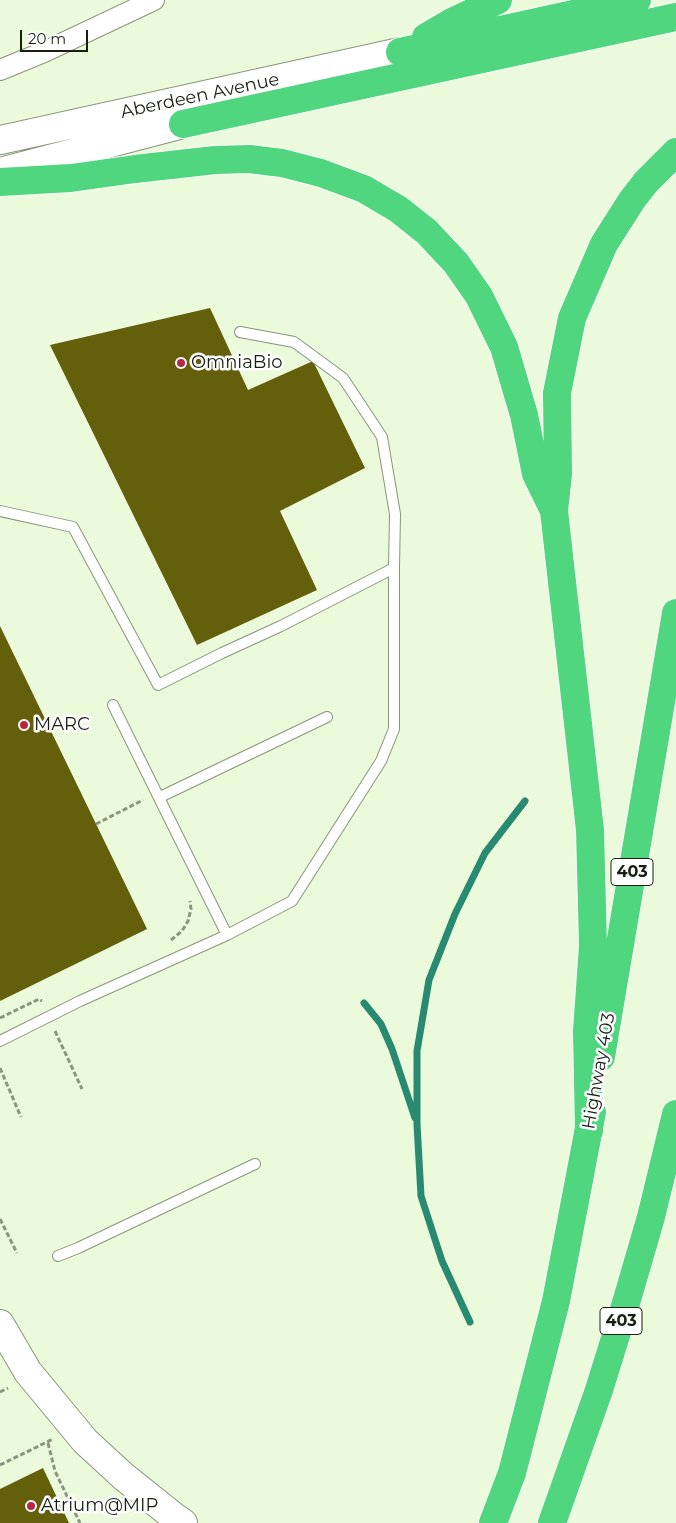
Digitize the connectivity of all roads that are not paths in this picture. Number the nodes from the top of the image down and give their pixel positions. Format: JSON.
{"nodes":[{"id":1,"x":154,"y":0,"type":"edge"},
{"id":2,"x":498,"y":0,"type":"edge"},
{"id":3,"x":637,"y":0,"type":"edge"},
{"id":4,"x":676,"y":17,"type":"edge"},
{"id":5,"x":400,"y":52,"type":"junction"},
{"id":6,"x":0,"y":70,"type":"edge"},
{"id":7,"x":183,"y":124,"type":"joint"},
{"id":8,"x":0,"y":140,"type":"edge"},
{"id":9,"x":676,"y":152,"type":"edge"},
{"id":10,"x":0,"y":172,"type":"edge"},
{"id":11,"x":0,"y":182,"type":"edge"},
{"id":12,"x":240,"y":332,"type":"dead end"},
{"id":13,"x":0,"y":511,"type":"edge"},
{"id":14,"x":554,"y":511,"type":"junction"},
{"id":15,"x":394,"y":568,"type":"junction"},
{"id":16,"x":676,"y":613,"type":"edge"},
{"id":17,"x":113,"y":705,"type":"dead end"},
{"id":18,"x":327,"y":717,"type":"dead end"},
{"id":19,"x":160,"y":797,"type":"junction"},
{"id":20,"x":227,"y":935,"type":"junction"},
{"id":21,"x":0,"y":1041,"type":"edge"},
{"id":22,"x":676,"y":1114,"type":"edge"},
{"id":23,"x":589,"y":1131,"type":"junction"},
{"id":24,"x":255,"y":1164,"type":"dead end"},
{"id":25,"x":58,"y":1256,"type":"dead end"},
{"id":26,"x":0,"y":1324,"type":"edge"},
{"id":27,"x":183,"y":1523,"type":"edge"},
{"id":28,"x":493,"y":1523,"type":"edge"},
{"id":29,"x":552,"y":1523,"type":"edge"}],
"edges":[{"from":1,"to":6,"type":"street"},
{"from":2,"to":5,"type":"highway"},
{"from":3,"to":5,"type":"highway"},
{"from":4,"to":7,"type":"highway"},
{"from":5,"to":8,"type":"main road","name":"Aberdeen Avenue"},
{"from":7,"to":10,"type":"main road","name":"Aberdeen Avenue"},
{"from":9,"to":14,"type":"highway"},
{"from":11,"to":14,"type":"highway"},
{"from":12,"to":15,"type":"lane"},
{"from":13,"to":15,"type":"lane"},
{"from":14,"to":23,"type":"highway"},
{"from":15,"to":20,"type":"lane"},
{"from":16,"to":23,"type":"highway","name":"Highway 403","number":"403"},
{"from":17,"to":19,"type":"lane"},
{"from":18,"to":19,"type":"lane"},
{"from":19,"to":20,"type":"lane"},
{"from":20,"to":21,"type":"lane"},
{"from":22,"to":29,"type":"highway","number":"403"},
{"from":23,"to":28,"type":"highway","name":"Highway 403","number":"403"},
{"from":24,"to":25,"type":"lane"},
{"from":26,"to":27,"type":"main road"}]}
